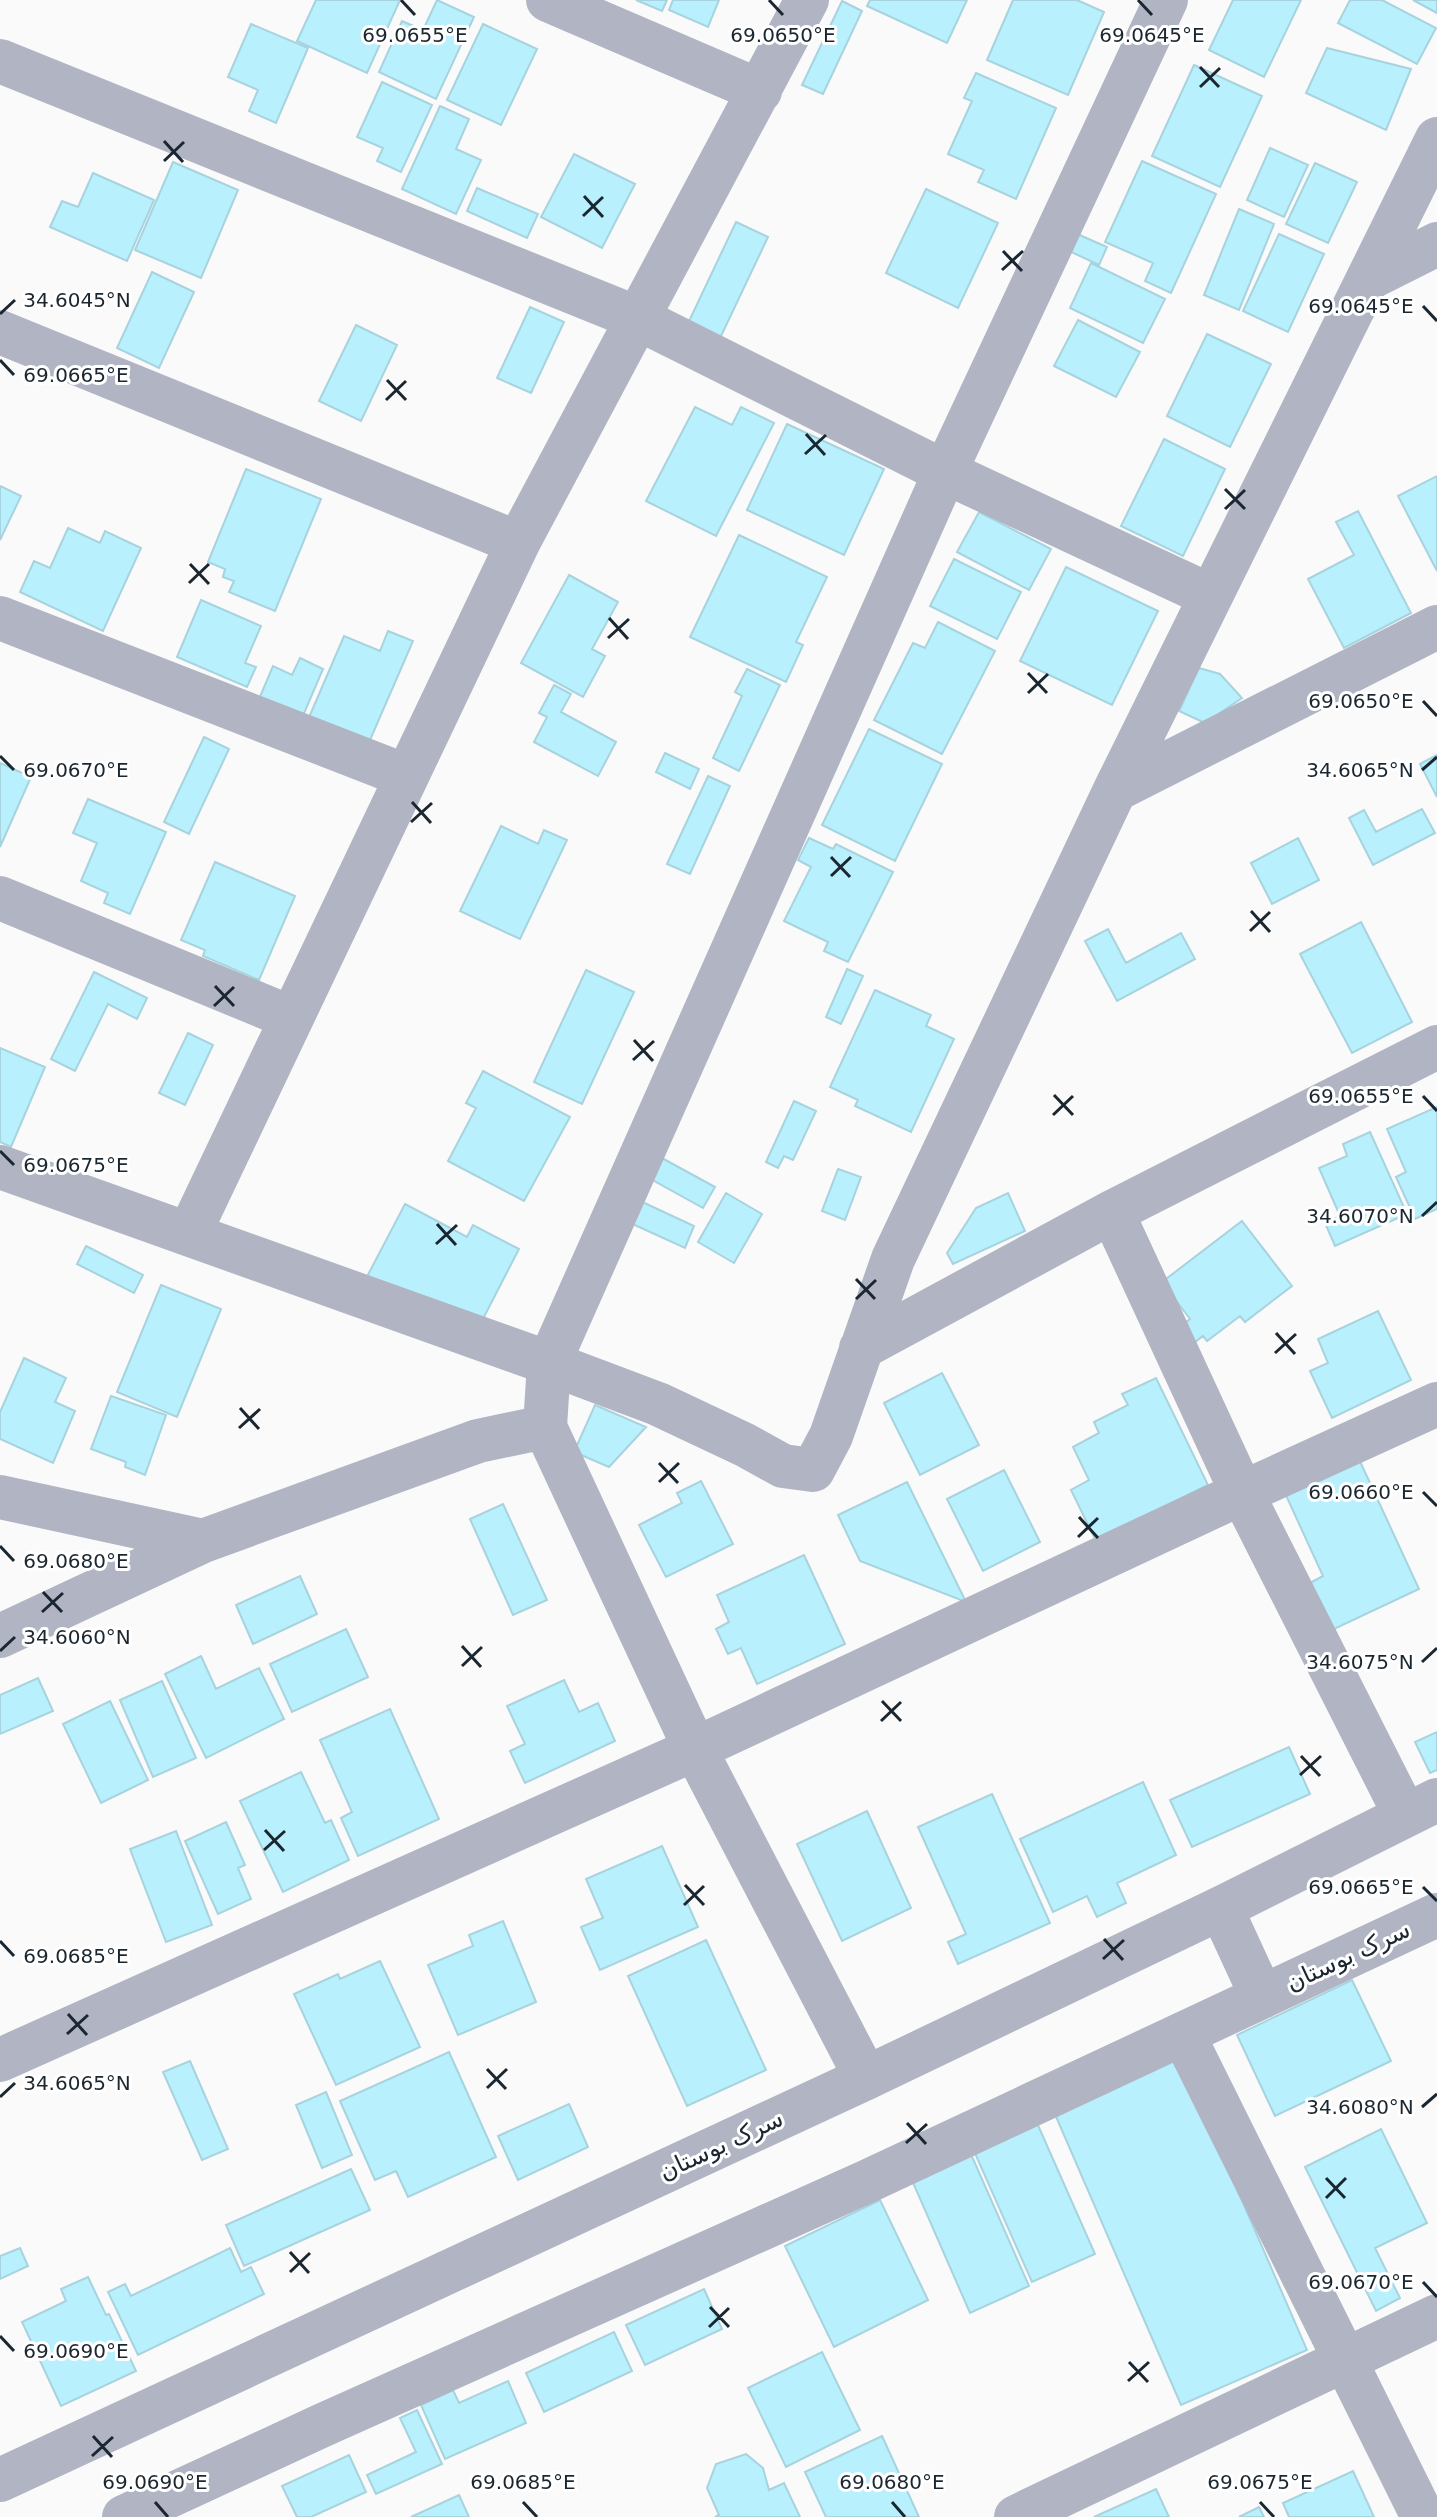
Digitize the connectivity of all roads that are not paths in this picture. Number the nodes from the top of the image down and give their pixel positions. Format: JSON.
{"nodes":[{"id":1,"x":548,"y":0,"type":"edge"},
{"id":2,"x":807,"y":0,"type":"edge"},
{"id":3,"x":1166,"y":0,"type":"edge"},
{"id":4,"x":0,"y":61,"type":"edge"},
{"id":5,"x":760,"y":91,"type":"junction"},
{"id":6,"x":1437,"y":139,"type":"edge"},
{"id":7,"x":1437,"y":244,"type":"edge"},
{"id":8,"x":1368,"y":279,"type":"junction"},
{"id":9,"x":637,"y":318,"type":"junction"},
{"id":10,"x":0,"y":332,"type":"edge"},
{"id":11,"x":945,"y":472,"type":"junction"},
{"id":12,"x":518,"y":543,"type":"junction"},
{"id":13,"x":1211,"y":596,"type":"junction"},
{"id":14,"x":0,"y":618,"type":"edge"},
{"id":15,"x":1437,"y":627,"type":"edge"},
{"id":16,"x":406,"y":776,"type":"junction"},
{"id":17,"x":1115,"y":790,"type":"junction"},
{"id":18,"x":0,"y":898,"type":"edge"},
{"id":19,"x":292,"y":1018,"type":"junction"},
{"id":20,"x":1437,"y":1047,"type":"edge"},
{"id":21,"x":0,"y":1167,"type":"edge"},
{"id":22,"x":1112,"y":1212,"type":"junction"},
{"id":23,"x":189,"y":1234,"type":"junction"},
{"id":24,"x":861,"y":1348,"type":"junction"},
{"id":25,"x":549,"y":1363,"type":"junction"},
{"id":26,"x":1437,"y":1404,"type":"edge"},
{"id":27,"x":545,"y":1427,"type":"junction"},
{"id":28,"x":1242,"y":1493,"type":"junction"},
{"id":29,"x":0,"y":1497,"type":"edge"},
{"id":30,"x":203,"y":1541,"type":"junction"},
{"id":31,"x":0,"y":1636,"type":"edge"},
{"id":32,"x":695,"y":1749,"type":"junction"},
{"id":33,"x":1421,"y":1807,"type":"edge"},
{"id":34,"x":1221,"y":1908,"type":"junction"},
{"id":35,"x":1437,"y":1915,"type":"edge"},
{"id":36,"x":1262,"y":1997,"type":"junction"},
{"id":37,"x":1183,"y":2034,"type":"junction"},
{"id":38,"x":0,"y":2060,"type":"edge"},
{"id":39,"x":866,"y":2078,"type":"junction"},
{"id":40,"x":1437,"y":2316,"type":"edge"},
{"id":41,"x":1346,"y":2359,"type":"junction"},
{"id":42,"x":0,"y":2480,"type":"edge"},
{"id":43,"x":124,"y":2517,"type":"edge"},
{"id":44,"x":1016,"y":2517,"type":"edge"},
{"id":45,"x":1423,"y":2517,"type":"edge"}],
"edges":[{"from":1,"to":5,"type":"street"},
{"from":2,"to":5,"type":"street"},
{"from":3,"to":11,"type":"street"},
{"from":4,"to":9,"type":"street"},
{"from":5,"to":9,"type":"street"},
{"from":6,"to":8,"type":"street"},
{"from":7,"to":8,"type":"street"},
{"from":8,"to":13,"type":"street"},
{"from":9,"to":11,"type":"street"},
{"from":9,"to":12,"type":"street"},
{"from":10,"to":12,"type":"street"},
{"from":11,"to":13,"type":"street"},
{"from":11,"to":25,"type":"street"},
{"from":12,"to":16,"type":"street"},
{"from":13,"to":17,"type":"street"},
{"from":14,"to":16,"type":"street"},
{"from":15,"to":17,"type":"street"},
{"from":16,"to":19,"type":"street"},
{"from":17,"to":24,"type":"street"},
{"from":18,"to":19,"type":"street"},
{"from":19,"to":23,"type":"street"},
{"from":20,"to":22,"type":"street"},
{"from":21,"to":23,"type":"street"},
{"from":22,"to":24,"type":"street"},
{"from":22,"to":28,"type":"street"},
{"from":23,"to":25,"type":"street"},
{"from":24,"to":25,"type":"street"},
{"from":25,"to":27,"type":"street"},
{"from":26,"to":28,"type":"street"},
{"from":27,"to":30,"type":"street"},
{"from":27,"to":32,"type":"street"},
{"from":28,"to":32,"type":"street"},
{"from":28,"to":33,"type":"street"},
{"from":29,"to":30,"type":"street"},
{"from":30,"to":31,"type":"street"},
{"from":32,"to":38,"type":"street"},
{"from":32,"to":39,"type":"street"},
{"from":33,"to":34,"type":"street","name":"سرک بوستان"},
{"from":34,"to":36,"type":"street"},
{"from":34,"to":39,"type":"street","name":"سرک بوستان"},
{"from":35,"to":36,"type":"street","name":"سرک بوستان"},
{"from":36,"to":37,"type":"street","name":"سرک بوستان"},
{"from":37,"to":41,"type":"street"},
{"from":37,"to":43,"type":"street","name":"سرک بوستان"},
{"from":39,"to":42,"type":"street","name":"سرک بوستان"},
{"from":40,"to":41,"type":"street"},
{"from":41,"to":44,"type":"street"},
{"from":41,"to":45,"type":"street"}]}
